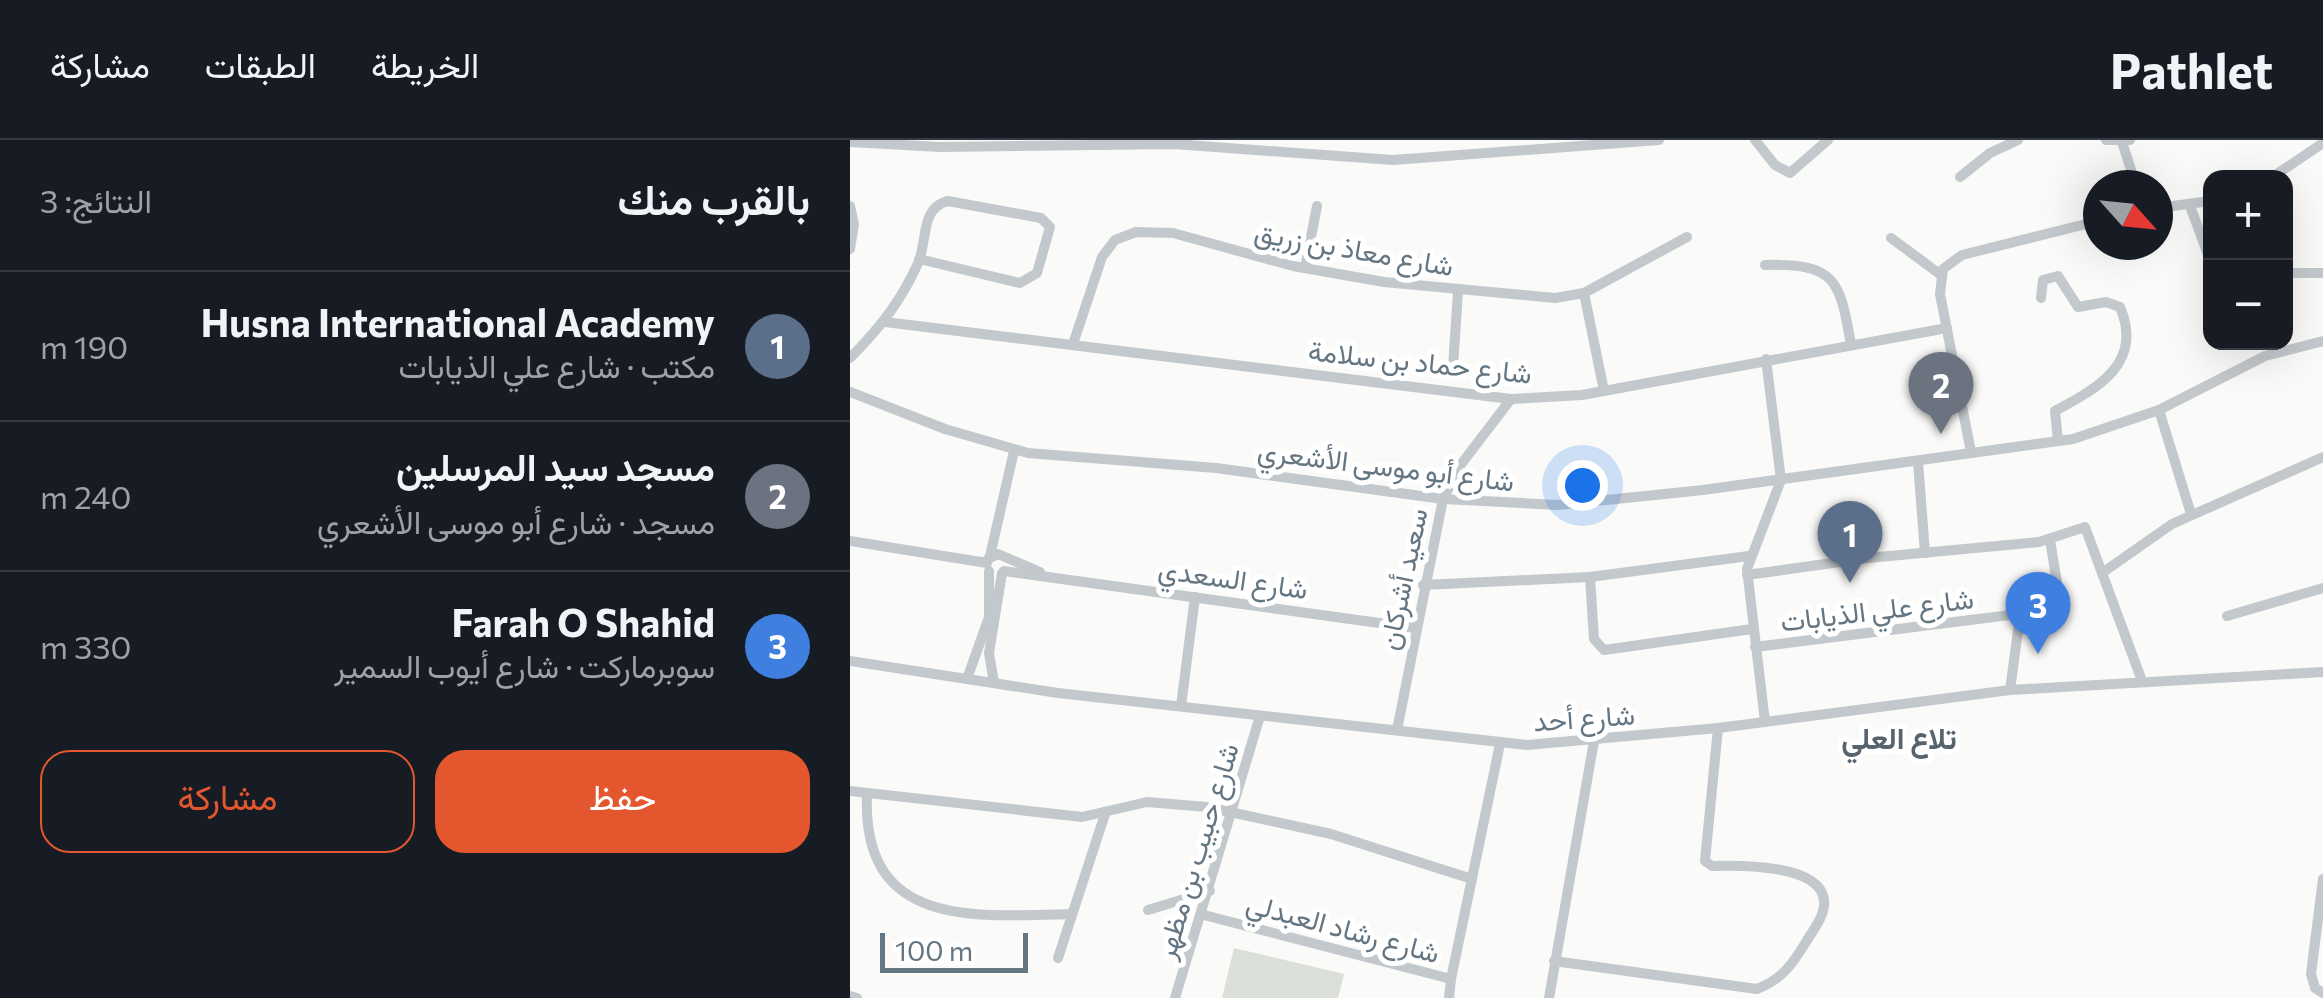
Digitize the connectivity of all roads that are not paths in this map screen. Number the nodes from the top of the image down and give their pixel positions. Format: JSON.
{"nodes":[{"id":1,"x":1660,"y":140,"type":"edge"},
{"id":2,"x":1755,"y":140,"type":"edge"},
{"id":3,"x":1828,"y":140,"type":"edge"},
{"id":4,"x":2018,"y":140,"type":"edge"},
{"id":5,"x":2117,"y":141,"type":"edge"},
{"id":6,"x":850,"y":142,"type":"edge"},
{"id":7,"x":1194,"y":142,"type":"edge"},
{"id":8,"x":1069,"y":143,"type":"edge"},
{"id":9,"x":2323,"y":143,"type":"edge"},
{"id":10,"x":1478,"y":146,"type":"edge"},
{"id":11,"x":2130,"y":170,"type":"edge"},
{"id":12,"x":2283,"y":170,"type":"edge"},
{"id":13,"x":1960,"y":177,"type":"dead end"},
{"id":14,"x":2203,"y":203,"type":"edge"},
{"id":15,"x":850,"y":206,"type":"edge"},
{"id":16,"x":1317,"y":206,"type":"dead end"},
{"id":17,"x":2190,"y":206,"type":"junction"},
{"id":18,"x":2173,"y":207,"type":"edge"},
{"id":19,"x":2083,"y":225,"type":"edge"},
{"id":20,"x":1687,"y":237,"type":"dead end"},
{"id":21,"x":1891,"y":238,"type":"dead end"},
{"id":22,"x":2203,"y":241,"type":"edge"},
{"id":23,"x":850,"y":250,"type":"edge"},
{"id":24,"x":919,"y":259,"type":"junction"},
{"id":25,"x":1765,"y":265,"type":"dead end"},
{"id":26,"x":1305,"y":268,"type":"junction"},
{"id":27,"x":2323,"y":272,"type":"edge"},
{"id":28,"x":2293,"y":273,"type":"edge"},
{"id":29,"x":1941,"y":276,"type":"junction"},
{"id":30,"x":1458,"y":291,"type":"junction"},
{"id":31,"x":1584,"y":293,"type":"junction"},
{"id":32,"x":2040,"y":298,"type":"dead end"},
{"id":33,"x":885,"y":322,"type":"junction"},
{"id":34,"x":1947,"y":328,"type":"junction"},
{"id":35,"x":2323,"y":342,"type":"edge"},
{"id":36,"x":1072,"y":344,"type":"junction"},
{"id":37,"x":1851,"y":345,"type":"junction"},
{"id":38,"x":850,"y":358,"type":"edge"},
{"id":39,"x":1766,"y":359,"type":"junction"},
{"id":40,"x":1453,"y":368,"type":"dead end"},
{"id":41,"x":1604,"y":391,"type":"junction"},
{"id":42,"x":850,"y":392,"type":"edge"},
{"id":43,"x":1511,"y":398,"type":"junction"},
{"id":44,"x":2159,"y":410,"type":"junction"},
{"id":45,"x":2058,"y":441,"type":"junction"},
{"id":46,"x":1014,"y":451,"type":"junction"},
{"id":47,"x":1971,"y":452,"type":"junction"},
{"id":48,"x":2323,"y":457,"type":"edge"},
{"id":49,"x":1918,"y":462,"type":"junction"},
{"id":50,"x":1781,"y":480,"type":"junction"},
{"id":51,"x":1443,"y":499,"type":"junction"},
{"id":52,"x":2191,"y":514,"type":"junction"},
{"id":53,"x":1002,"y":520,"type":"junction"},
{"id":54,"x":2050,"y":540,"type":"junction"},
{"id":55,"x":850,"y":541,"type":"edge"},
{"id":56,"x":1926,"y":554,"type":"junction"},
{"id":57,"x":1749,"y":556,"type":"junction"},
{"id":58,"x":989,"y":563,"type":"junction"},
{"id":59,"x":1004,"y":566,"type":"junction"},
{"id":60,"x":2102,"y":573,"type":"junction"},
{"id":61,"x":1747,"y":575,"type":"junction"},
{"id":62,"x":1590,"y":577,"type":"junction"},
{"id":63,"x":1424,"y":585,"type":"junction"},
{"id":64,"x":2323,"y":588,"type":"edge"},
{"id":65,"x":1195,"y":598,"type":"junction"},
{"id":66,"x":2020,"y":616,"type":"junction"},
{"id":67,"x":2227,"y":616,"type":"dead end"},
{"id":68,"x":1415,"y":628,"type":"junction"},
{"id":69,"x":1752,"y":630,"type":"junction"},
{"id":70,"x":1755,"y":647,"type":"junction"},
{"id":71,"x":850,"y":661,"type":"edge"},
{"id":72,"x":2323,"y":672,"type":"edge"},
{"id":73,"x":968,"y":679,"type":"junction"},
{"id":74,"x":2142,"y":681,"type":"junction"},
{"id":75,"x":994,"y":683,"type":"junction"},
{"id":76,"x":2010,"y":690,"type":"junction"},
{"id":77,"x":1181,"y":706,"type":"junction"},
{"id":78,"x":1260,"y":716,"type":"junction"},
{"id":79,"x":1765,"y":722,"type":"junction"},
{"id":80,"x":1718,"y":728,"type":"junction"},
{"id":81,"x":1397,"y":730,"type":"junction"},
{"id":82,"x":1594,"y":741,"type":"junction"},
{"id":83,"x":1500,"y":744,"type":"junction"},
{"id":84,"x":850,"y":791,"type":"edge"},
{"id":85,"x":867,"y":793,"type":"junction"},
{"id":86,"x":1236,"y":811,"type":"junction"},
{"id":87,"x":1105,"y":814,"type":"junction"},
{"id":88,"x":1472,"y":879,"type":"junction"},
{"id":89,"x":2323,"y":879,"type":"edge"},
{"id":90,"x":1210,"y":891,"type":"junction"},
{"id":91,"x":1148,"y":910,"type":"dead end"},
{"id":92,"x":1072,"y":914,"type":"junction"},
{"id":93,"x":1204,"y":914,"type":"junction"},
{"id":94,"x":1058,"y":958,"type":"dead end"},
{"id":95,"x":1554,"y":961,"type":"junction"},
{"id":96,"x":1452,"y":979,"type":"junction"},
{"id":97,"x":2323,"y":993,"type":"edge"},
{"id":98,"x":850,"y":996,"type":"edge"},
{"id":99,"x":857,"y":998,"type":"edge"},
{"id":100,"x":1176,"y":998,"type":"edge"},
{"id":101,"x":1448,"y":998,"type":"edge"},
{"id":102,"x":1548,"y":998,"type":"edge"}],
"edges":[{"from":1,"to":10,"type":"street"},
{"from":2,"to":3,"type":"street"},
{"from":4,"to":13,"type":"street"},
{"from":5,"to":11,"type":"street"},
{"from":6,"to":8,"type":"street"},
{"from":7,"to":8,"type":"street"},
{"from":7,"to":10,"type":"street"},
{"from":9,"to":12,"type":"street"},
{"from":14,"to":17,"type":"street"},
{"from":15,"to":23,"type":"street"},
{"from":16,"to":26,"type":"street"},
{"from":17,"to":18,"type":"street"},
{"from":17,"to":22,"type":"street"},
{"from":19,"to":29,"type":"street"},
{"from":20,"to":31,"type":"street","name":"شارع معاذ بن زريق"},
{"from":21,"to":29,"type":"street"},
{"from":24,"to":24,"type":"street"},
{"from":24,"to":33,"type":"street"},
{"from":25,"to":37,"type":"street"},
{"from":26,"to":30,"type":"street","name":"شارع معاذ بن زريق"},
{"from":26,"to":36,"type":"street","name":"شارع معاذ بن زريق"},
{"from":27,"to":28,"type":"street"},
{"from":29,"to":34,"type":"street"},
{"from":30,"to":31,"type":"street","name":"شارع معاذ بن زريق"},
{"from":30,"to":40,"type":"street"},
{"from":31,"to":41,"type":"street"},
{"from":32,"to":45,"type":"street"},
{"from":33,"to":36,"type":"street","name":"شارع حماد بن سلامة"},
{"from":33,"to":38,"type":"street"},
{"from":34,"to":37,"type":"street","name":"شارع حماد بن سلامة"},
{"from":34,"to":47,"type":"street"},
{"from":35,"to":44,"type":"street","name":"شارع أبو موسى الأشعري"},
{"from":36,"to":43,"type":"street","name":"شارع حماد بن سلامة"},
{"from":37,"to":39,"type":"street","name":"شارع حماد بن سلامة"},
{"from":39,"to":41,"type":"street","name":"شارع حماد بن سلامة"},
{"from":39,"to":50,"type":"street"},
{"from":41,"to":43,"type":"street","name":"شارع حماد بن سلامة"},
{"from":42,"to":46,"type":"street","name":"شارع أبو موسى الأشعري"},
{"from":43,"to":51,"type":"street","name":"سعيد أشركان"},
{"from":44,"to":45,"type":"street","name":"شارع أبو موسى الأشعري"},
{"from":44,"to":52,"type":"street"},
{"from":45,"to":47,"type":"street","name":"شارع أبو موسى الأشعري"},
{"from":46,"to":51,"type":"street","name":"شارع أبو موسى الأشعري"},
{"from":46,"to":53,"type":"street"},
{"from":47,"to":49,"type":"street","name":"شارع أبو موسى الأشعري"},
{"from":48,"to":52,"type":"street"},
{"from":49,"to":50,"type":"street","name":"شارع أبو موسى الأشعري"},
{"from":49,"to":56,"type":"street"},
{"from":50,"to":51,"type":"street","name":"شارع أبو موسى الأشعري"},
{"from":50,"to":57,"type":"street"},
{"from":51,"to":63,"type":"street","name":"سعيد أشركان"},
{"from":52,"to":60,"type":"street"},
{"from":53,"to":58,"type":"street"},
{"from":53,"to":59,"type":"street"},
{"from":54,"to":56,"type":"street","name":"شارع علي الذيابات"},
{"from":54,"to":60,"type":"street","name":"شارع علي الذيابات"},
{"from":54,"to":66,"type":"street","name":"شارع علي الذيابات"},
{"from":55,"to":58,"type":"street"},
{"from":56,"to":61,"type":"street","name":"شارع علي الذيابات"},
{"from":57,"to":61,"type":"street"},
{"from":57,"to":62,"type":"street"},
{"from":58,"to":59,"type":"street"},
{"from":58,"to":59,"type":"street"},
{"from":58,"to":73,"type":"street"},
{"from":59,"to":65,"type":"street","name":"شارع السعدي"},
{"from":59,"to":75,"type":"street"},
{"from":60,"to":74,"type":"street"},
{"from":61,"to":69,"type":"street"},
{"from":62,"to":63,"type":"street"},
{"from":62,"to":69,"type":"street"},
{"from":63,"to":68,"type":"street","name":"سعيد أشركان"},
{"from":64,"to":67,"type":"street"},
{"from":65,"to":68,"type":"street","name":"شارع السعدي"},
{"from":65,"to":77,"type":"street"},
{"from":66,"to":70,"type":"street","name":"شارع علي الذيابات"},
{"from":66,"to":76,"type":"street"},
{"from":68,"to":81,"type":"street","name":"سعيد أشركان"},
{"from":69,"to":70,"type":"street"},
{"from":70,"to":79,"type":"street"},
{"from":71,"to":73,"type":"street","name":"شارع أحد"},
{"from":72,"to":74,"type":"street","name":"شارع أحد"},
{"from":73,"to":75,"type":"street","name":"شارع أحد"},
{"from":74,"to":76,"type":"street","name":"شارع أحد"},
{"from":75,"to":77,"type":"street","name":"شارع أحد"},
{"from":76,"to":79,"type":"street","name":"شارع أحد"},
{"from":77,"to":78,"type":"street","name":"شارع أحد"},
{"from":78,"to":81,"type":"street","name":"شارع أحد"},
{"from":78,"to":86,"type":"street","name":"شارع حبيب بن مظهر"},
{"from":79,"to":80,"type":"street","name":"شارع أحد"},
{"from":80,"to":82,"type":"street","name":"شارع أحد"},
{"from":80,"to":95,"type":"street"},
{"from":81,"to":83,"type":"street","name":"شارع أحد"},
{"from":82,"to":83,"type":"street","name":"شارع أحد"},
{"from":82,"to":95,"type":"street"},
{"from":83,"to":88,"type":"street"},
{"from":84,"to":85,"type":"street"},
{"from":85,"to":87,"type":"street"},
{"from":85,"to":92,"type":"street"},
{"from":86,"to":87,"type":"street"},
{"from":86,"to":88,"type":"street"},
{"from":86,"to":90,"type":"street","name":"شارع حبيب بن مظهر"},
{"from":87,"to":92,"type":"street"},
{"from":88,"to":96,"type":"street"},
{"from":89,"to":97,"type":"street"},
{"from":90,"to":91,"type":"street"},
{"from":90,"to":93,"type":"street","name":"شارع حبيب بن مظهر"},
{"from":92,"to":94,"type":"street"},
{"from":93,"to":96,"type":"street","name":"شارع رشاد العبدلي"},
{"from":93,"to":100,"type":"street","name":"شارع حبيب بن مظهر"},
{"from":95,"to":102,"type":"street"},
{"from":96,"to":101,"type":"street","name":"شارع رشاد العبدلي"},
{"from":98,"to":99,"type":"street"}]}
